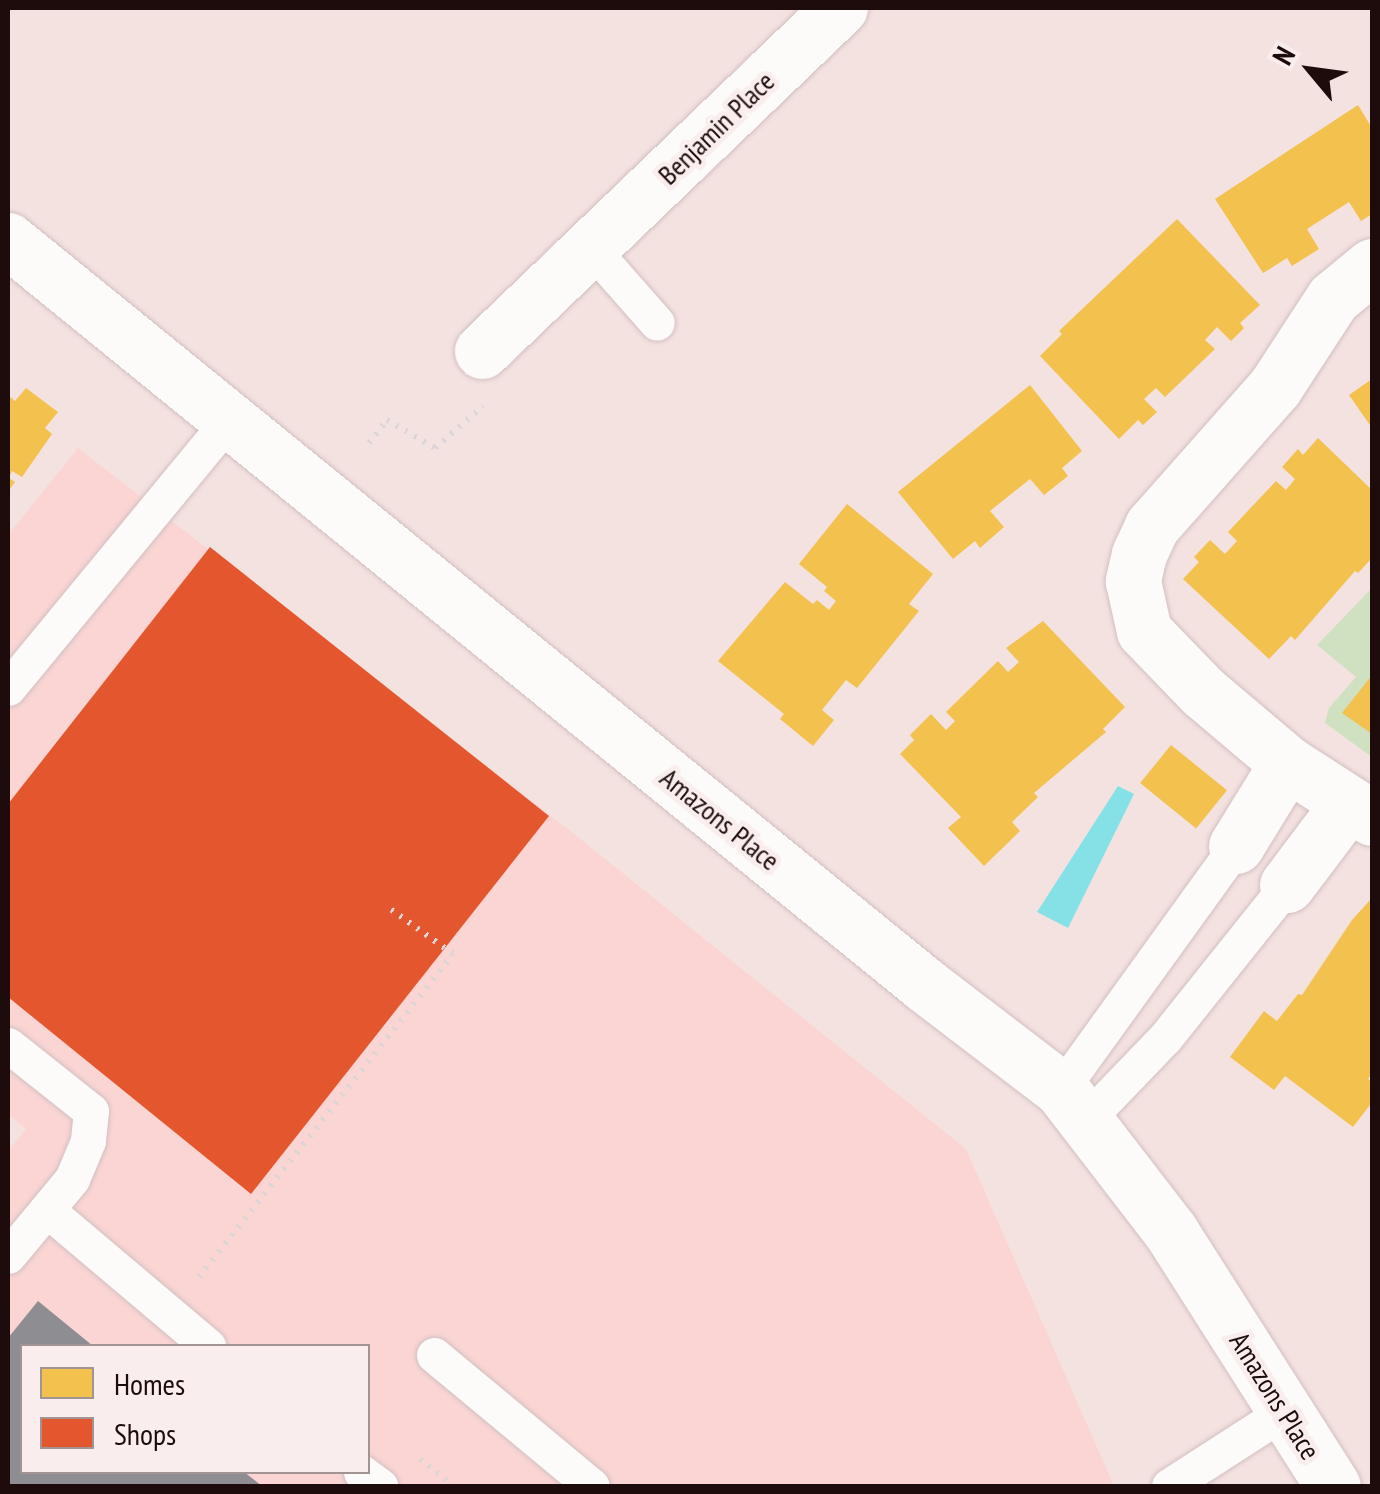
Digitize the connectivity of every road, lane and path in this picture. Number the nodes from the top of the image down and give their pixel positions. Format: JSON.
{"nodes":[{"id":1,"x":840,"y":8,"type":"edge"},
{"id":2,"x":8,"y":240,"type":"edge"},
{"id":3,"x":592,"y":249,"type":"junction"},
{"id":4,"x":1372,"y":266,"type":"edge"},
{"id":5,"x":657,"y":323,"type":"dead end"},
{"id":6,"x":488,"y":372,"type":"joint"},
{"id":7,"x":229,"y":420,"type":"junction"},
{"id":8,"x":370,"y":443,"type":"dead end"},
{"id":9,"x":8,"y":688,"type":"edge"},
{"id":10,"x":1287,"y":763,"type":"junction"},
{"id":11,"x":1360,"y":811,"type":"edge"},
{"id":12,"x":1223,"y":864,"type":"junction"},
{"id":13,"x":1272,"y":903,"type":"junction"},
{"id":14,"x":389,"y":908,"type":"dead end"},
{"id":15,"x":8,"y":1045,"type":"edge"},
{"id":16,"x":1073,"y":1105,"type":"junction"},
{"id":17,"x":47,"y":1210,"type":"junction"},
{"id":18,"x":8,"y":1256,"type":"edge"},
{"id":19,"x":197,"y":1280,"type":"dead end"},
{"id":20,"x":206,"y":1344,"type":"edge"},
{"id":21,"x":434,"y":1355,"type":"dead end"},
{"id":22,"x":1284,"y":1412,"type":"junction"},
{"id":23,"x":416,"y":1456,"type":"dead end"},
{"id":24,"x":454,"y":1486,"type":"edge"},
{"id":25,"x":592,"y":1486,"type":"edge"},
{"id":26,"x":1169,"y":1486,"type":"edge"},
{"id":27,"x":1332,"y":1486,"type":"edge"}],
"edges":[{"from":1,"to":3,"type":"street","name":"Benjamin Place"},
{"from":2,"to":7,"type":"street","name":"Amazons Place"},
{"from":3,"to":5,"type":"lane"},
{"from":3,"to":6,"type":"street","name":"Benjamin Place"},
{"from":4,"to":10,"type":"street"},
{"from":6,"to":8,"type":"path"},
{"from":7,"to":9,"type":"lane"},
{"from":7,"to":16,"type":"street","name":"Amazons Place"},
{"from":10,"to":11,"type":"street"},
{"from":10,"to":12,"type":"street"},
{"from":11,"to":13,"type":"street"},
{"from":12,"to":13,"type":"lane"},
{"from":12,"to":16,"type":"lane"},
{"from":13,"to":16,"type":"lane"},
{"from":14,"to":19,"type":"path"},
{"from":15,"to":17,"type":"lane"},
{"from":16,"to":22,"type":"street","name":"Amazons Place"},
{"from":17,"to":18,"type":"lane"},
{"from":17,"to":20,"type":"lane"},
{"from":21,"to":25,"type":"lane"},
{"from":22,"to":26,"type":"lane"},
{"from":22,"to":27,"type":"street","name":"Amazons Place"},
{"from":23,"to":24,"type":"path"}]}
